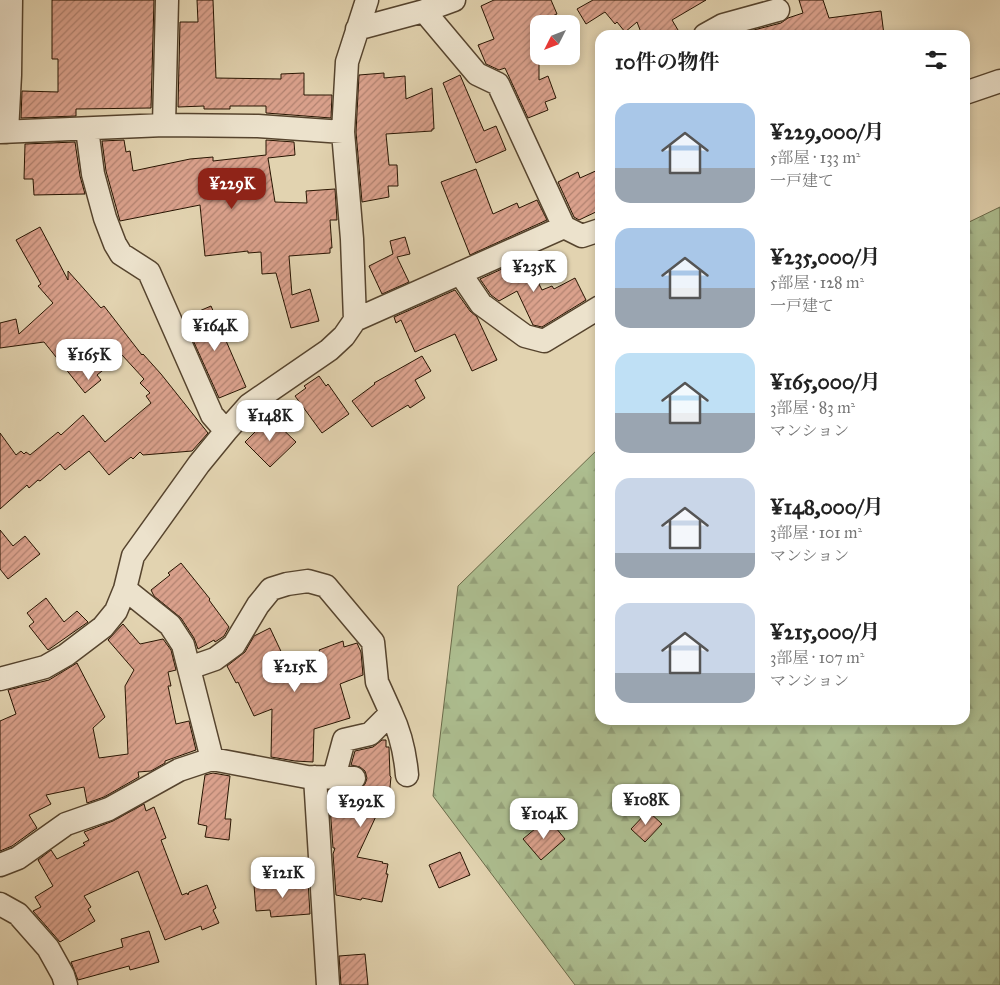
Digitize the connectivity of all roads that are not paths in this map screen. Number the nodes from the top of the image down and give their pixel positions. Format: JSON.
{"nodes":[{"id":1,"x":11,"y":0,"type":"edge"},
{"id":2,"x":167,"y":0,"type":"edge"},
{"id":3,"x":367,"y":0,"type":"edge"},
{"id":4,"x":454,"y":0,"type":"edge"},
{"id":5,"x":778,"y":10,"type":"dead end"},
{"id":6,"x":424,"y":11,"type":"junction"},
{"id":7,"x":357,"y":29,"type":"junction"},
{"id":8,"x":714,"y":30,"type":"edge"},
{"id":9,"x":1000,"y":81,"type":"edge"},
{"id":10,"x":970,"y":91,"type":"edge"},
{"id":11,"x":164,"y":126,"type":"junction"},
{"id":12,"x":87,"y":129,"type":"junction"},
{"id":13,"x":3,"y":132,"type":"edge"},
{"id":14,"x":343,"y":132,"type":"junction"},
{"id":15,"x":564,"y":227,"type":"junction"},
{"id":16,"x":595,"y":232,"type":"edge"},
{"id":17,"x":460,"y":273,"type":"junction"},
{"id":18,"x":595,"y":310,"type":"edge"},
{"id":19,"x":355,"y":320,"type":"junction"},
{"id":20,"x":226,"y":431,"type":"junction"},
{"id":21,"x":124,"y":589,"type":"junction"},
{"id":22,"x":189,"y":668,"type":"junction"},
{"id":23,"x":0,"y":678,"type":"edge"},
{"id":24,"x":391,"y":713,"type":"junction"},
{"id":25,"x":212,"y":759,"type":"junction"},
{"id":26,"x":407,"y":775,"type":"dead end"},
{"id":27,"x":334,"y":777,"type":"junction"},
{"id":28,"x":0,"y":865,"type":"edge"},
{"id":29,"x":0,"y":904,"type":"edge"},
{"id":30,"x":66,"y":985,"type":"edge"},
{"id":31,"x":328,"y":985,"type":"edge"}],
"edges":[{"from":1,"to":13,"type":"street"},
{"from":2,"to":11,"type":"street"},
{"from":3,"to":7,"type":"street"},
{"from":4,"to":6,"type":"street"},
{"from":5,"to":8,"type":"street"},
{"from":6,"to":7,"type":"street"},
{"from":6,"to":15,"type":"street"},
{"from":7,"to":14,"type":"street"},
{"from":9,"to":10,"type":"street"},
{"from":11,"to":12,"type":"street"},
{"from":11,"to":14,"type":"street"},
{"from":12,"to":13,"type":"street"},
{"from":12,"to":20,"type":"street"},
{"from":14,"to":19,"type":"street"},
{"from":15,"to":16,"type":"street"},
{"from":15,"to":17,"type":"street"},
{"from":17,"to":18,"type":"street"},
{"from":17,"to":19,"type":"street"},
{"from":19,"to":20,"type":"street"},
{"from":20,"to":21,"type":"street"},
{"from":21,"to":22,"type":"street"},
{"from":21,"to":23,"type":"street"},
{"from":22,"to":24,"type":"street"},
{"from":22,"to":25,"type":"street"},
{"from":24,"to":26,"type":"street"},
{"from":24,"to":27,"type":"street"},
{"from":25,"to":27,"type":"street"},
{"from":25,"to":28,"type":"street"},
{"from":27,"to":31,"type":"street"},
{"from":29,"to":30,"type":"street"}]}
